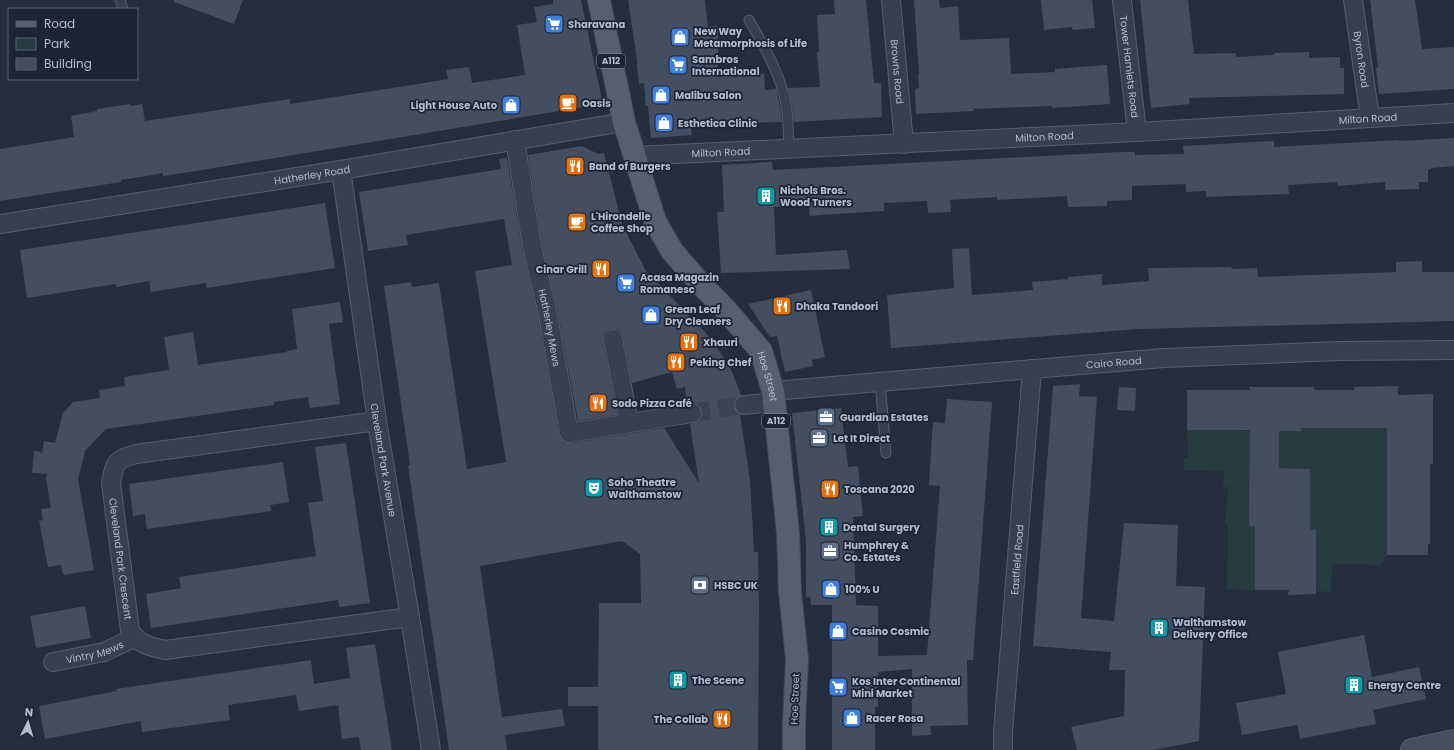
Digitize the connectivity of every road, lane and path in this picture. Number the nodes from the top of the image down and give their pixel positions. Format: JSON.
{"nodes":[{"id":1,"x":599,"y":0,"type":"edge"},
{"id":2,"x":891,"y":0,"type":"edge"},
{"id":3,"x":1122,"y":0,"type":"edge"},
{"id":4,"x":1353,"y":0,"type":"edge"},
{"id":5,"x":749,"y":20,"type":"dead end"},
{"id":6,"x":1454,"y":113,"type":"edge"},
{"id":7,"x":1370,"y":118,"type":"junction"},
{"id":8,"x":624,"y":122,"type":"junction"},
{"id":9,"x":1137,"y":132,"type":"junction"},
{"id":10,"x":515,"y":140,"type":"junction"},
{"id":11,"x":904,"y":144,"type":"junction"},
{"id":12,"x":789,"y":150,"type":"junction"},
{"id":13,"x":634,"y":156,"type":"junction"},
{"id":14,"x":341,"y":170,"type":"junction"},
{"id":15,"x":0,"y":224,"type":"edge"},
{"id":16,"x":613,"y":340,"type":"dead end"},
{"id":17,"x":1454,"y":350,"type":"edge"},
{"id":18,"x":1032,"y":369,"type":"junction"},
{"id":19,"x":880,"y":381,"type":"junction"},
{"id":20,"x":774,"y":396,"type":"junction"},
{"id":21,"x":744,"y":405,"type":"tunnel mouth"},
{"id":22,"x":692,"y":413,"type":"tunnel mouth"},
{"id":23,"x":377,"y":421,"type":"junction"},
{"id":24,"x":629,"y":423,"type":"junction"},
{"id":25,"x":886,"y":453,"type":"dead end"},
{"id":26,"x":410,"y":617,"type":"junction"},
{"id":27,"x":134,"y":638,"type":"junction"},
{"id":28,"x":53,"y":662,"type":"dead end"},
{"id":29,"x":1454,"y":741,"type":"edge"},
{"id":30,"x":431,"y":750,"type":"edge"},
{"id":31,"x":794,"y":750,"type":"edge"},
{"id":32,"x":1003,"y":750,"type":"edge"},
{"id":33,"x":1412,"y":750,"type":"edge"}],
"edges":[{"from":1,"to":8,"type":"main road","name":"Hoe Street","number":"A112"},
{"from":2,"to":11,"type":"street","name":"Browns Road"},
{"from":3,"to":9,"type":"street","name":"Tower Hamlets Road"},
{"from":4,"to":7,"type":"street","name":"Byron Road"},
{"from":5,"to":12,"type":"lane"},
{"from":6,"to":7,"type":"street","name":"Milton Road"},
{"from":7,"to":9,"type":"street","name":"Milton Road"},
{"from":8,"to":10,"type":"street","name":"Hatherley Road"},
{"from":8,"to":13,"type":"main road","name":"Hoe Street","number":"A112"},
{"from":9,"to":11,"type":"street","name":"Milton Road"},
{"from":10,"to":14,"type":"street","name":"Hatherley Road"},
{"from":10,"to":24,"type":"street","name":"Hatherley Mews"},
{"from":11,"to":12,"type":"street","name":"Milton Road"},
{"from":12,"to":13,"type":"street","name":"Milton Road"},
{"from":13,"to":20,"type":"main road","name":"Hoe Street","number":"A112"},
{"from":14,"to":15,"type":"street","name":"Hatherley Road"},
{"from":14,"to":23,"type":"street","name":"Cleveland Park Avenue"},
{"from":16,"to":24,"type":"street"},
{"from":17,"to":18,"type":"street","name":"Cairo Road"},
{"from":18,"to":19,"type":"street","name":"Cairo Road"},
{"from":18,"to":32,"type":"street","name":"Eastfield Road"},
{"from":19,"to":20,"type":"street","name":"Cairo Road"},
{"from":19,"to":25,"type":"lane"},
{"from":20,"to":21,"type":"street"},
{"from":20,"to":31,"type":"main road","name":"Hoe Street","number":"A112"},
{"from":22,"to":24,"type":"street","name":"Hatherley Mews"},
{"from":23,"to":26,"type":"street","name":"Cleveland Park Avenue"},
{"from":23,"to":27,"type":"street","name":"Cleveland Park Crescent"},
{"from":26,"to":27,"type":"street"},
{"from":26,"to":30,"type":"street","name":"Cleveland Park Avenue"},
{"from":27,"to":28,"type":"street","name":"Vintry Mews"},
{"from":29,"to":33,"type":"street"}]}
